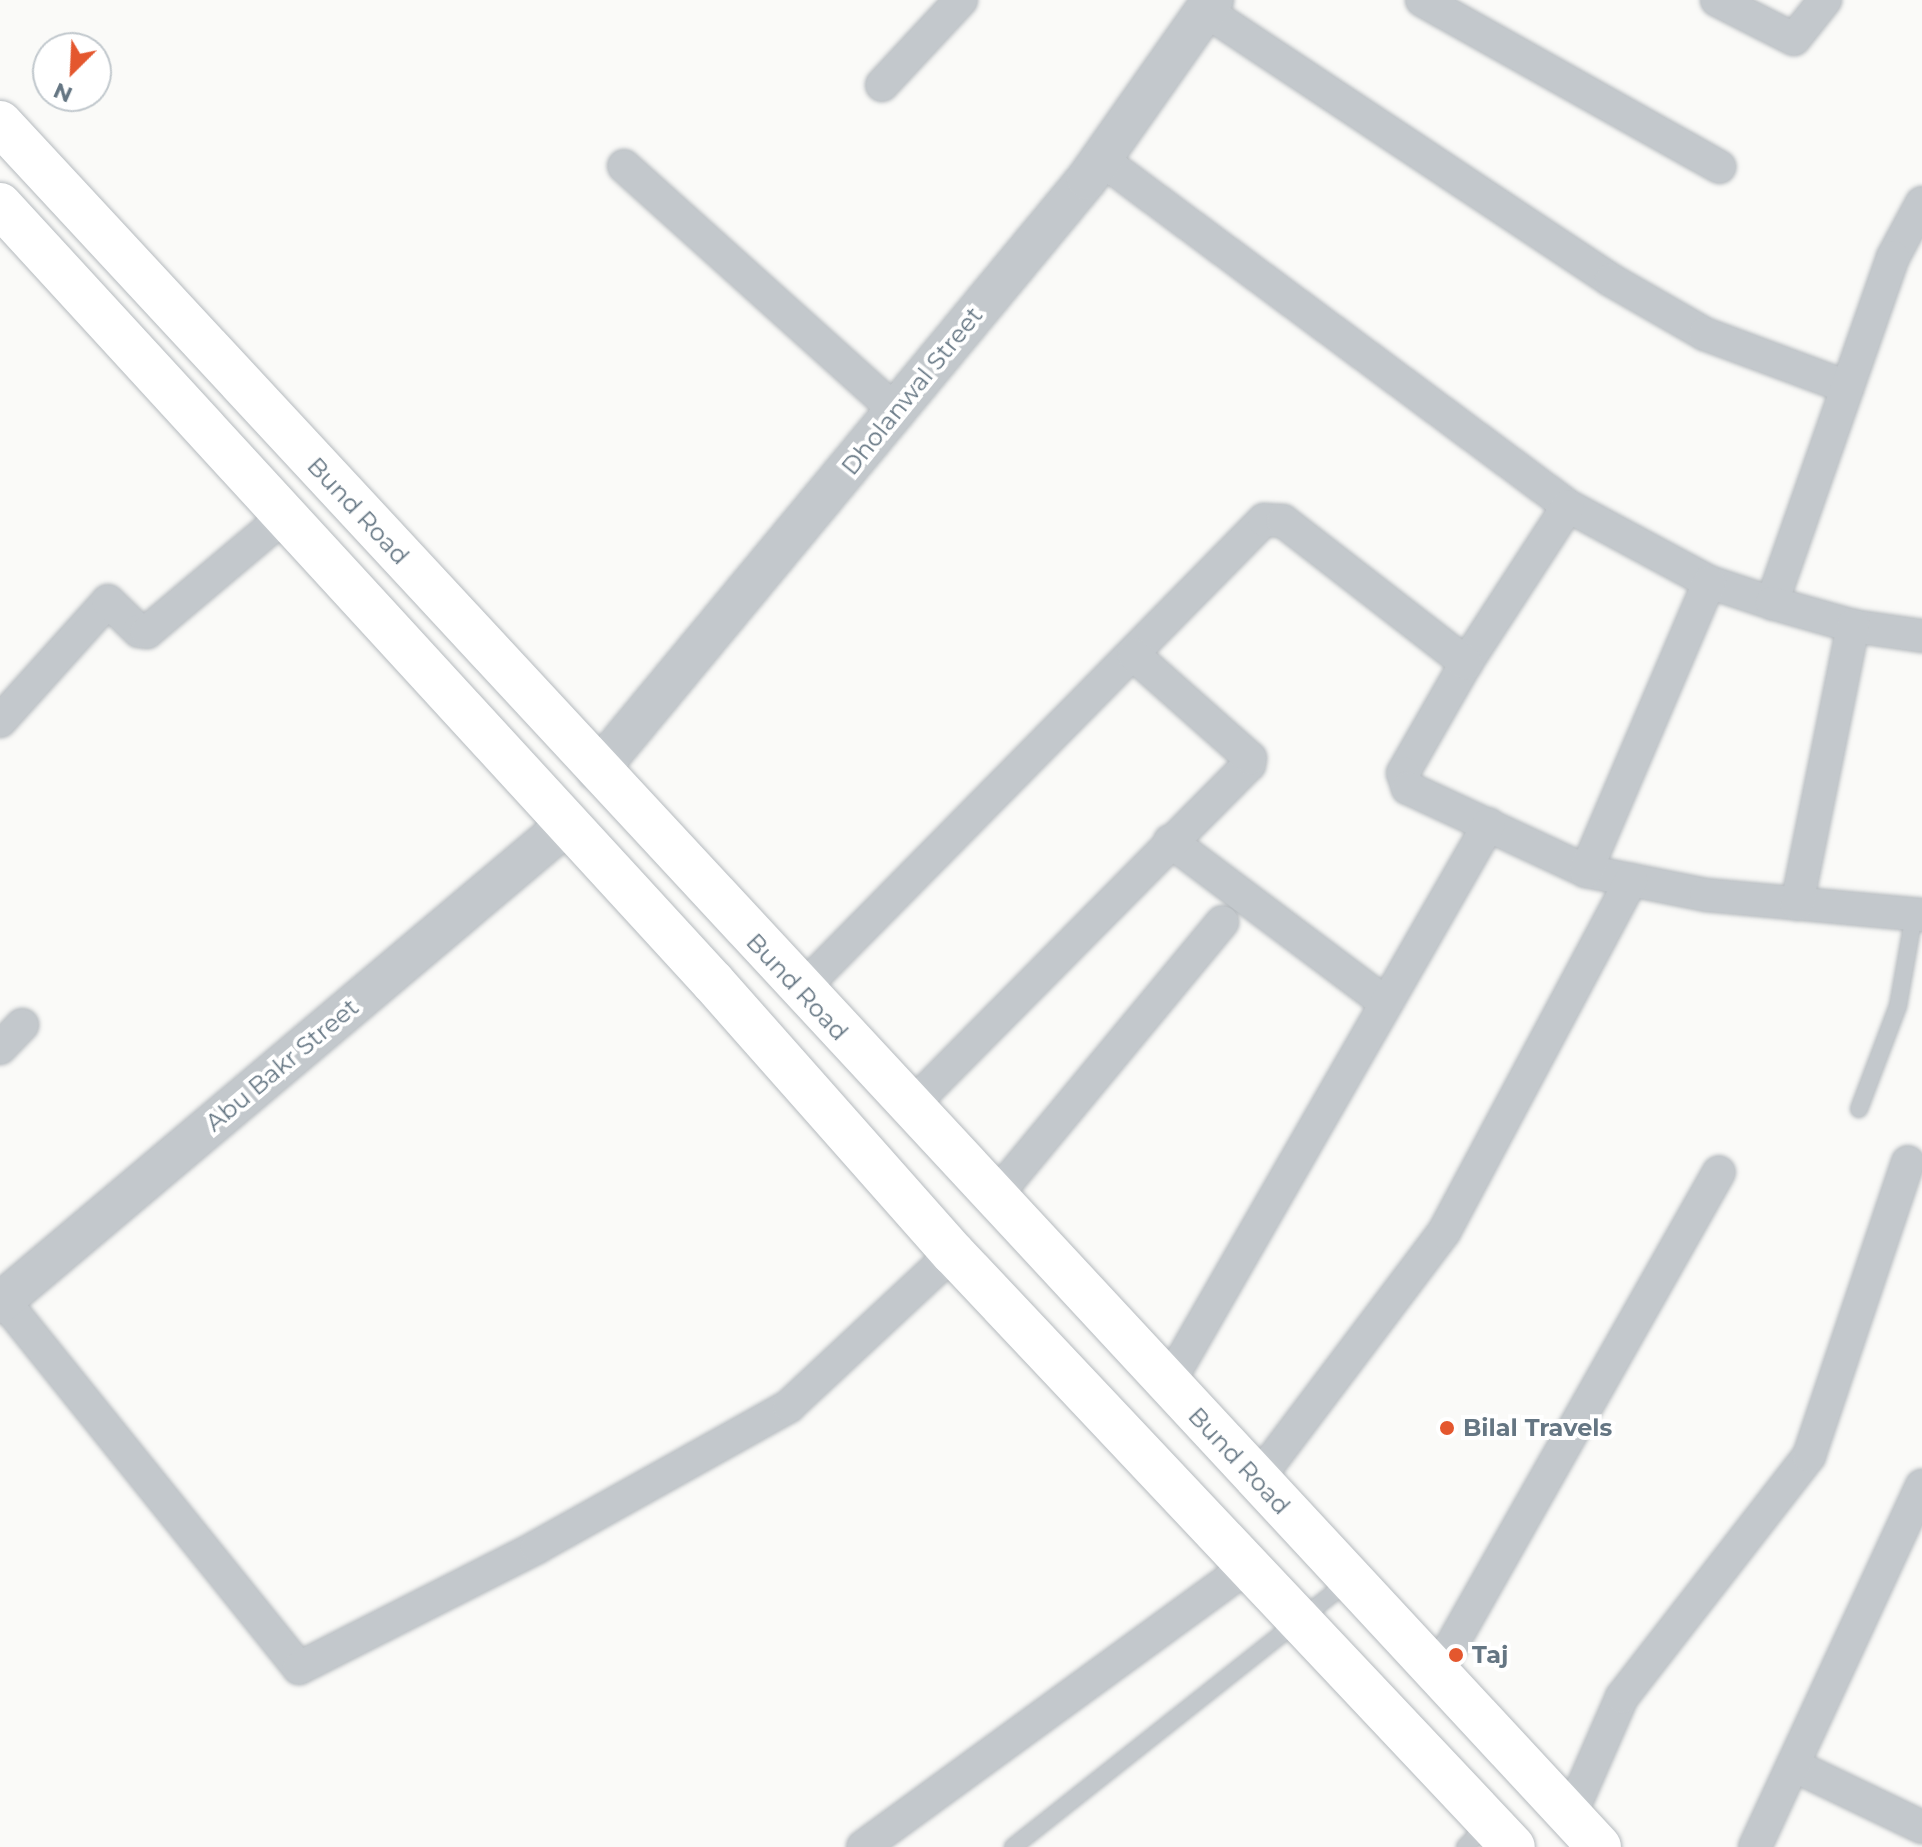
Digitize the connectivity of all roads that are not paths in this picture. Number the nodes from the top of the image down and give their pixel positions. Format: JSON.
{"nodes":[{"id":1,"x":961,"y":0,"type":"edge"},
{"id":2,"x":1422,"y":0,"type":"edge"},
{"id":3,"x":1717,"y":0,"type":"edge"},
{"id":4,"x":1825,"y":0,"type":"edge"},
{"id":5,"x":1210,"y":5,"type":"edge"},
{"id":6,"x":882,"y":85,"type":"dead end"},
{"id":7,"x":0,"y":123,"type":"edge"},
{"id":8,"x":1101,"y":159,"type":"junction"},
{"id":9,"x":624,"y":166,"type":"dead end"},
{"id":10,"x":1719,"y":167,"type":"dead end"},
{"id":11,"x":1922,"y":203,"type":"edge"},
{"id":12,"x":0,"y":205,"type":"edge"},
{"id":13,"x":1847,"y":387,"type":"junction"},
{"id":14,"x":896,"y":411,"type":"junction"},
{"id":15,"x":1568,"y":506,"type":"junction"},
{"id":16,"x":286,"y":515,"type":"junction"},
{"id":17,"x":1709,"y":582,"type":"junction"},
{"id":18,"x":1772,"y":603,"type":"junction"},
{"id":19,"x":1853,"y":626,"type":"junction"},
{"id":20,"x":1922,"y":636,"type":"edge"},
{"id":21,"x":491,"y":653,"type":"junction"},
{"id":22,"x":1134,"y":655,"type":"junction"},
{"id":23,"x":1466,"y":663,"type":"junction"},
{"id":24,"x":446,"y":693,"type":"junction"},
{"id":25,"x":0,"y":721,"type":"edge"},
{"id":26,"x":597,"y":771,"type":"junction"},
{"id":27,"x":1489,"y":824,"type":"junction"},
{"id":28,"x":565,"y":826,"type":"junction"},
{"id":29,"x":1170,"y":841,"type":"junction"},
{"id":30,"x":1586,"y":871,"type":"junction"},
{"id":31,"x":1631,"y":880,"type":"junction"},
{"id":32,"x":1797,"y":904,"type":"junction"},
{"id":33,"x":1918,"y":915,"type":"edge"},
{"id":34,"x":1222,"y":922,"type":"dead end"},
{"id":35,"x":801,"y":990,"type":"junction"},
{"id":36,"x":1386,"y":1003,"type":"junction"},
{"id":37,"x":22,"y":1025,"type":"dead end"},
{"id":38,"x":0,"y":1048,"type":"edge"},
{"id":39,"x":910,"y":1107,"type":"junction"},
{"id":40,"x":1859,"y":1109,"type":"dead end"},
{"id":41,"x":1908,"y":1162,"type":"dead end"},
{"id":42,"x":1719,"y":1172,"type":"dead end"},
{"id":43,"x":994,"y":1198,"type":"junction"},
{"id":44,"x":953,"y":1253,"type":"junction"},
{"id":45,"x":1,"y":1300,"type":"edge"},
{"id":46,"x":1168,"y":1384,"type":"junction"},
{"id":47,"x":1257,"y":1480,"type":"junction"},
{"id":48,"x":1922,"y":1486,"type":"edge"},
{"id":49,"x":1248,"y":1566,"type":"junction"},
{"id":50,"x":1350,"y":1580,"type":"junction"},
{"id":51,"x":1301,"y":1622,"type":"junction"},
{"id":52,"x":1436,"y":1673,"type":"junction"},
{"id":53,"x":1793,"y":1765,"type":"junction"},
{"id":54,"x":1922,"y":1827,"type":"edge"},
{"id":55,"x":1584,"y":1832,"type":"edge"},
{"id":56,"x":1489,"y":1839,"type":"edge"},
{"id":57,"x":863,"y":1847,"type":"edge"},
{"id":58,"x":1013,"y":1847,"type":"edge"},
{"id":59,"x":1755,"y":1847,"type":"edge"}],
"edges":[{"from":1,"to":6,"type":"street"},
{"from":2,"to":10,"type":"street"},
{"from":3,"to":4,"type":"street"},
{"from":5,"to":8,"type":"street","name":"Dholanwal Street"},
{"from":5,"to":13,"type":"street"},
{"from":7,"to":21,"type":"main road","name":"Bund Road"},
{"from":8,"to":14,"type":"street","name":"Dholanwal Street"},
{"from":8,"to":15,"type":"street"},
{"from":9,"to":14,"type":"street"},
{"from":11,"to":13,"type":"street"},
{"from":12,"to":16,"type":"main road"},
{"from":13,"to":18,"type":"street"},
{"from":14,"to":26,"type":"street","name":"Dholanwal Street"},
{"from":15,"to":17,"type":"street"},
{"from":15,"to":23,"type":"street"},
{"from":16,"to":24,"type":"main road"},
{"from":16,"to":25,"type":"street"},
{"from":17,"to":18,"type":"street"},
{"from":17,"to":30,"type":"street"},
{"from":18,"to":19,"type":"street"},
{"from":19,"to":20,"type":"street"},
{"from":19,"to":32,"type":"street"},
{"from":21,"to":24,"type":"main road"},
{"from":21,"to":26,"type":"main road","name":"Bund Road"},
{"from":22,"to":23,"type":"street"},
{"from":22,"to":29,"type":"street"},
{"from":22,"to":35,"type":"street"},
{"from":23,"to":27,"type":"street"},
{"from":24,"to":28,"type":"main road"},
{"from":26,"to":35,"type":"main road","name":"Bund Road"},
{"from":27,"to":30,"type":"street"},
{"from":27,"to":36,"type":"street"},
{"from":28,"to":44,"type":"main road"},
{"from":28,"to":45,"type":"street","name":"Abu Bakr Street"},
{"from":29,"to":36,"type":"street"},
{"from":29,"to":39,"type":"street"},
{"from":30,"to":31,"type":"street"},
{"from":31,"to":32,"type":"street"},
{"from":31,"to":47,"type":"street"},
{"from":32,"to":33,"type":"street"},
{"from":33,"to":40,"type":"lane"},
{"from":34,"to":43,"type":"street"},
{"from":35,"to":39,"type":"main road","name":"Bund Road"},
{"from":36,"to":46,"type":"street"},
{"from":37,"to":38,"type":"street"},
{"from":39,"to":43,"type":"main road","name":"Bund Road"},
{"from":41,"to":55,"type":"street"},
{"from":42,"to":52,"type":"street"},
{"from":43,"to":46,"type":"main road","name":"Bund Road"},
{"from":44,"to":45,"type":"street"},
{"from":44,"to":49,"type":"main road"},
{"from":46,"to":47,"type":"main road","name":"Bund Road"},
{"from":47,"to":50,"type":"main road","name":"Bund Road"},
{"from":48,"to":53,"type":"street"},
{"from":49,"to":51,"type":"main road"},
{"from":49,"to":57,"type":"street"},
{"from":50,"to":51,"type":"lane"},
{"from":50,"to":52,"type":"main road","name":"Bund Road"},
{"from":51,"to":56,"type":"main road"},
{"from":51,"to":58,"type":"lane"},
{"from":52,"to":55,"type":"main road","name":"Bund Road"},
{"from":53,"to":54,"type":"street"},
{"from":53,"to":59,"type":"street"}]}
